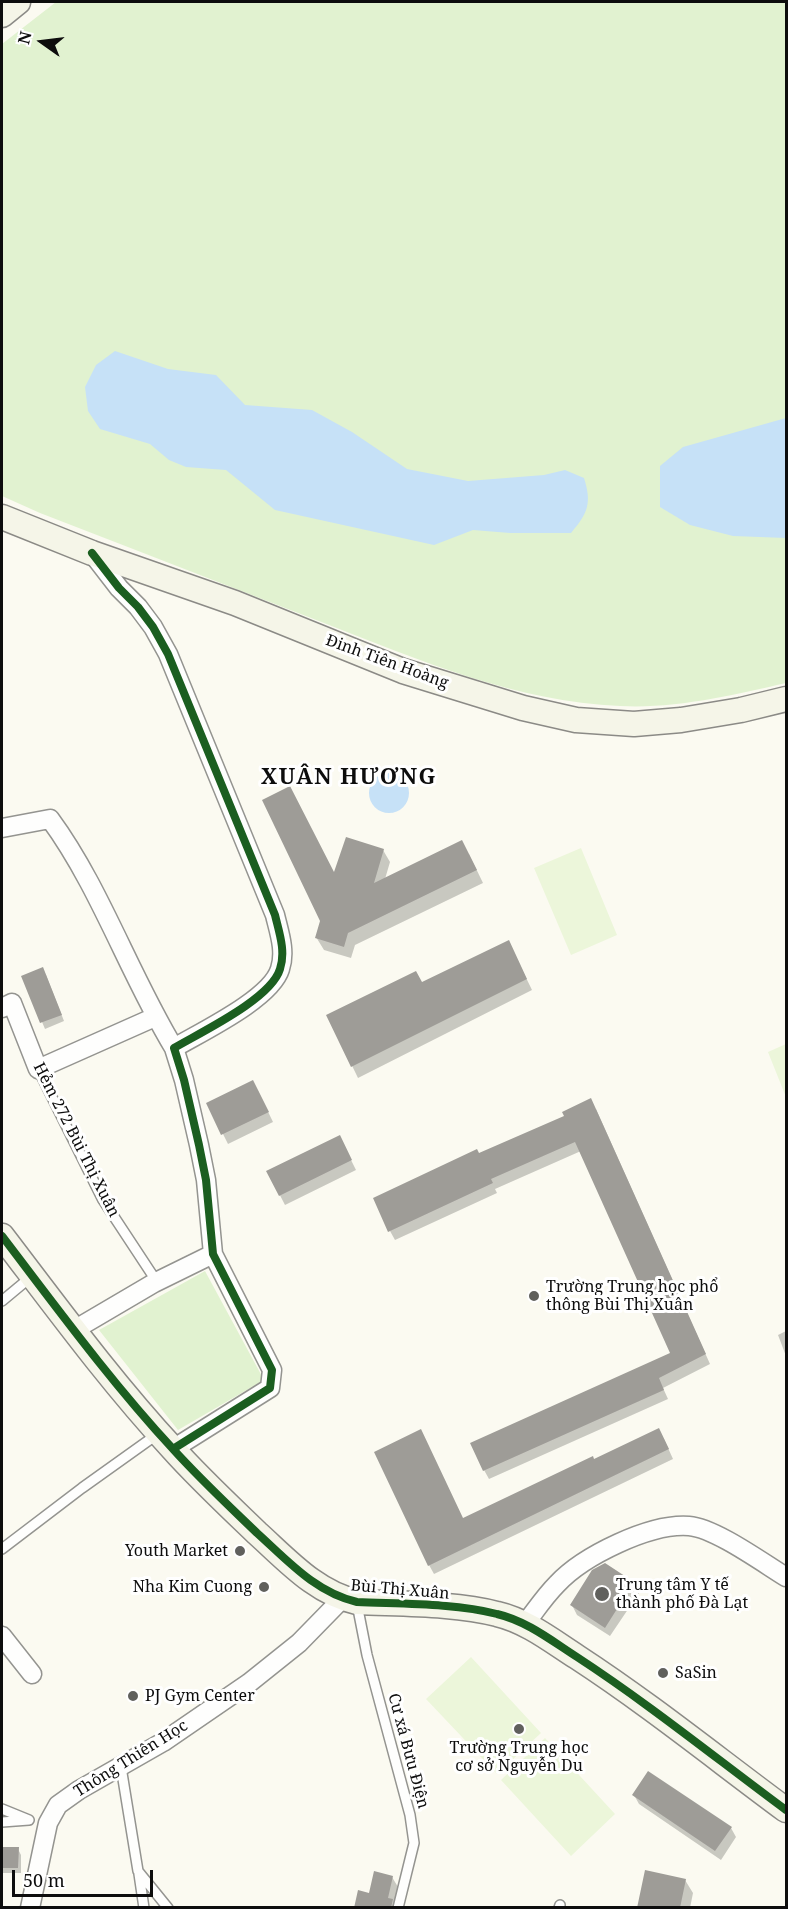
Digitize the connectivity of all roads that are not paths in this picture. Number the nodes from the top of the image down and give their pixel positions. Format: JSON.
{"nodes":[{"id":1,"x":18,"y":2,"type":"edge"},
{"id":2,"x":2,"y":15,"type":"edge"},
{"id":3,"x":2,"y":517,"type":"edge"},
{"id":4,"x":92,"y":553,"type":"junction"},
{"id":5,"x":786,"y":699,"type":"edge"},
{"id":6,"x":2,"y":828,"type":"edge"},
{"id":7,"x":2,"y":1008,"type":"edge"},
{"id":8,"x":155,"y":1017,"type":"junction"},
{"id":9,"x":174,"y":1048,"type":"junction"},
{"id":10,"x":38,"y":1069,"type":"junction"},
{"id":11,"x":2,"y":1236,"type":"edge"},
{"id":12,"x":213,"y":1254,"type":"junction"},
{"id":13,"x":32,"y":1276,"type":"junction"},
{"id":14,"x":157,"y":1282,"type":"junction"},
{"id":15,"x":2,"y":1301,"type":"edge"},
{"id":16,"x":74,"y":1330,"type":"junction"},
{"id":17,"x":166,"y":1441,"type":"junction"},
{"id":18,"x":2,"y":1549,"type":"edge"},
{"id":19,"x":786,"y":1577,"type":"edge"},
{"id":20,"x":349,"y":1600,"type":"junction"},
{"id":21,"x":525,"y":1624,"type":"junction"},
{"id":22,"x":2,"y":1636,"type":"edge"},
{"id":23,"x":32,"y":1674,"type":"dead end"},
{"id":24,"x":121,"y":1767,"type":"junction"},
{"id":25,"x":2,"y":1809,"type":"edge"},
{"id":26,"x":786,"y":1810,"type":"edge"},
{"id":27,"x":30,"y":1820,"type":"junction"},
{"id":28,"x":2,"y":1822,"type":"edge"},
{"id":29,"x":48,"y":1823,"type":"junction"},
{"id":30,"x":138,"y":1871,"type":"junction"},
{"id":31,"x":30,"y":1908,"type":"edge"},
{"id":32,"x":144,"y":1908,"type":"edge"},
{"id":33,"x":168,"y":1908,"type":"edge"},
{"id":34,"x":398,"y":1908,"type":"edge"}],
"edges":[{"from":1,"to":2,"type":"street"},
{"from":3,"to":4,"type":"street","name":"Đinh Tiên Hoàng"},
{"from":4,"to":5,"type":"street","name":"Đinh Tiên Hoàng"},
{"from":4,"to":9,"type":"street"},
{"from":6,"to":8,"type":"street"},
{"from":7,"to":10,"type":"street","name":"Hẻm 272 Bùi Thị Xuân"},
{"from":8,"to":9,"type":"street"},
{"from":8,"to":10,"type":"street"},
{"from":9,"to":12,"type":"street"},
{"from":10,"to":14,"type":"lane","name":"Hẻm 272 Bùi Thị Xuân"},
{"from":11,"to":13,"type":"street","name":"Bùi Thị Xuân"},
{"from":12,"to":14,"type":"street"},
{"from":12,"to":17,"type":"street"},
{"from":13,"to":15,"type":"lane"},
{"from":13,"to":16,"type":"street","name":"Bùi Thị Xuân"},
{"from":14,"to":16,"type":"street"},
{"from":16,"to":17,"type":"street","name":"Bùi Thị Xuân"},
{"from":17,"to":18,"type":"lane"},
{"from":17,"to":20,"type":"street","name":"Bùi Thị Xuân"},
{"from":19,"to":21,"type":"street"},
{"from":20,"to":21,"type":"street","name":"Bùi Thị Xuân"},
{"from":20,"to":24,"type":"street","name":"Thông Thiên Học"},
{"from":20,"to":34,"type":"lane","name":"Cư xá Bưu Điện"},
{"from":21,"to":26,"type":"street","name":"Bùi Thị Xuân"},
{"from":22,"to":23,"type":"street"},
{"from":24,"to":29,"type":"street","name":"Thông Thiên Học"},
{"from":24,"to":30,"type":"lane"},
{"from":25,"to":27,"type":"lane"},
{"from":27,"to":28,"type":"lane"},
{"from":27,"to":29,"type":"lane"},
{"from":29,"to":31,"type":"street","name":"Thông Thiên Học"},
{"from":30,"to":32,"type":"lane"},
{"from":30,"to":33,"type":"lane"}]}
